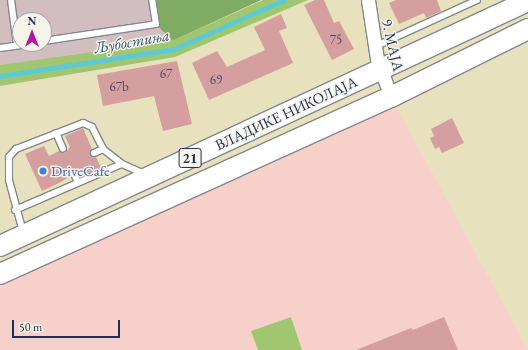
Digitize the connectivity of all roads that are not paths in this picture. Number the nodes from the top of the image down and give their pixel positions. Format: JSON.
{"nodes":[{"id":1,"x":11,"y":0,"type":"edge"},
{"id":2,"x":152,"y":0,"type":"edge"},
{"id":3,"x":368,"y":0,"type":"edge"},
{"id":4,"x":477,"y":0,"type":"edge"},
{"id":5,"x":528,"y":1,"type":"edge"},
{"id":6,"x":13,"y":12,"type":"edge"},
{"id":7,"x":528,"y":29,"type":"edge"},
{"id":8,"x":52,"y":40,"type":"edge"},
{"id":9,"x":12,"y":47,"type":"edge"},
{"id":10,"x":374,"y":47,"type":"junction"},
{"id":11,"x":0,"y":48,"type":"edge"},
{"id":12,"x":380,"y":69,"type":"junction"},
{"id":13,"x":391,"y":97,"type":"junction"},
{"id":14,"x":56,"y":133,"type":"junction"},
{"id":15,"x":63,"y":149,"type":"dead end"},
{"id":16,"x":103,"y":149,"type":"junction"},
{"id":17,"x":94,"y":153,"type":"dead end"},
{"id":18,"x":122,"y":164,"type":"junction"},
{"id":19,"x":74,"y":174,"type":"dead end"},
{"id":20,"x":150,"y":176,"type":"junction"},
{"id":21,"x":78,"y":182,"type":"junction"},
{"id":22,"x":15,"y":210,"type":"junction"},
{"id":23,"x":24,"y":235,"type":"junction"},
{"id":24,"x":0,"y":246,"type":"edge"},
{"id":25,"x":0,"y":274,"type":"edge"}],
"edges":[{"from":1,"to":6,"type":"lane"},
{"from":2,"to":8,"type":"lane"},
{"from":3,"to":10,"type":"street","name":"9. МАЈА"},
{"from":4,"to":10,"type":"lane"},
{"from":5,"to":12,"type":"main road","name":"ВЛАДИКЕ НИКОЛАЈА","number":"21"},
{"from":7,"to":13,"type":"main road","name":"ВЛАДИКЕ НИКОЛАЈА","number":"21"},
{"from":9,"to":11,"type":"lane"},
{"from":10,"to":12,"type":"street","name":"9. МАЈА"},
{"from":12,"to":13,"type":"street","name":"9. МАЈА"},
{"from":12,"to":20,"type":"main road","name":"ВЛАДИКЕ НИКОЛАЈА","number":"21"},
{"from":13,"to":25,"type":"main road","name":"ВЛАДИКЕ НИКОЛАЈА","number":"21"},
{"from":14,"to":15,"type":"lane"},
{"from":14,"to":16,"type":"lane"},
{"from":14,"to":22,"type":"lane"},
{"from":16,"to":17,"type":"lane"},
{"from":16,"to":18,"type":"lane"},
{"from":18,"to":20,"type":"lane"},
{"from":18,"to":21,"type":"lane"},
{"from":19,"to":21,"type":"lane"},
{"from":20,"to":23,"type":"main road","name":"ВЛАДИКЕ НИКОЛАЈА","number":"21"},
{"from":21,"to":22,"type":"lane"},
{"from":22,"to":23,"type":"lane"},
{"from":23,"to":24,"type":"main road","name":"ВЛАДИКЕ НИКОЛАЈА","number":"21"}]}
